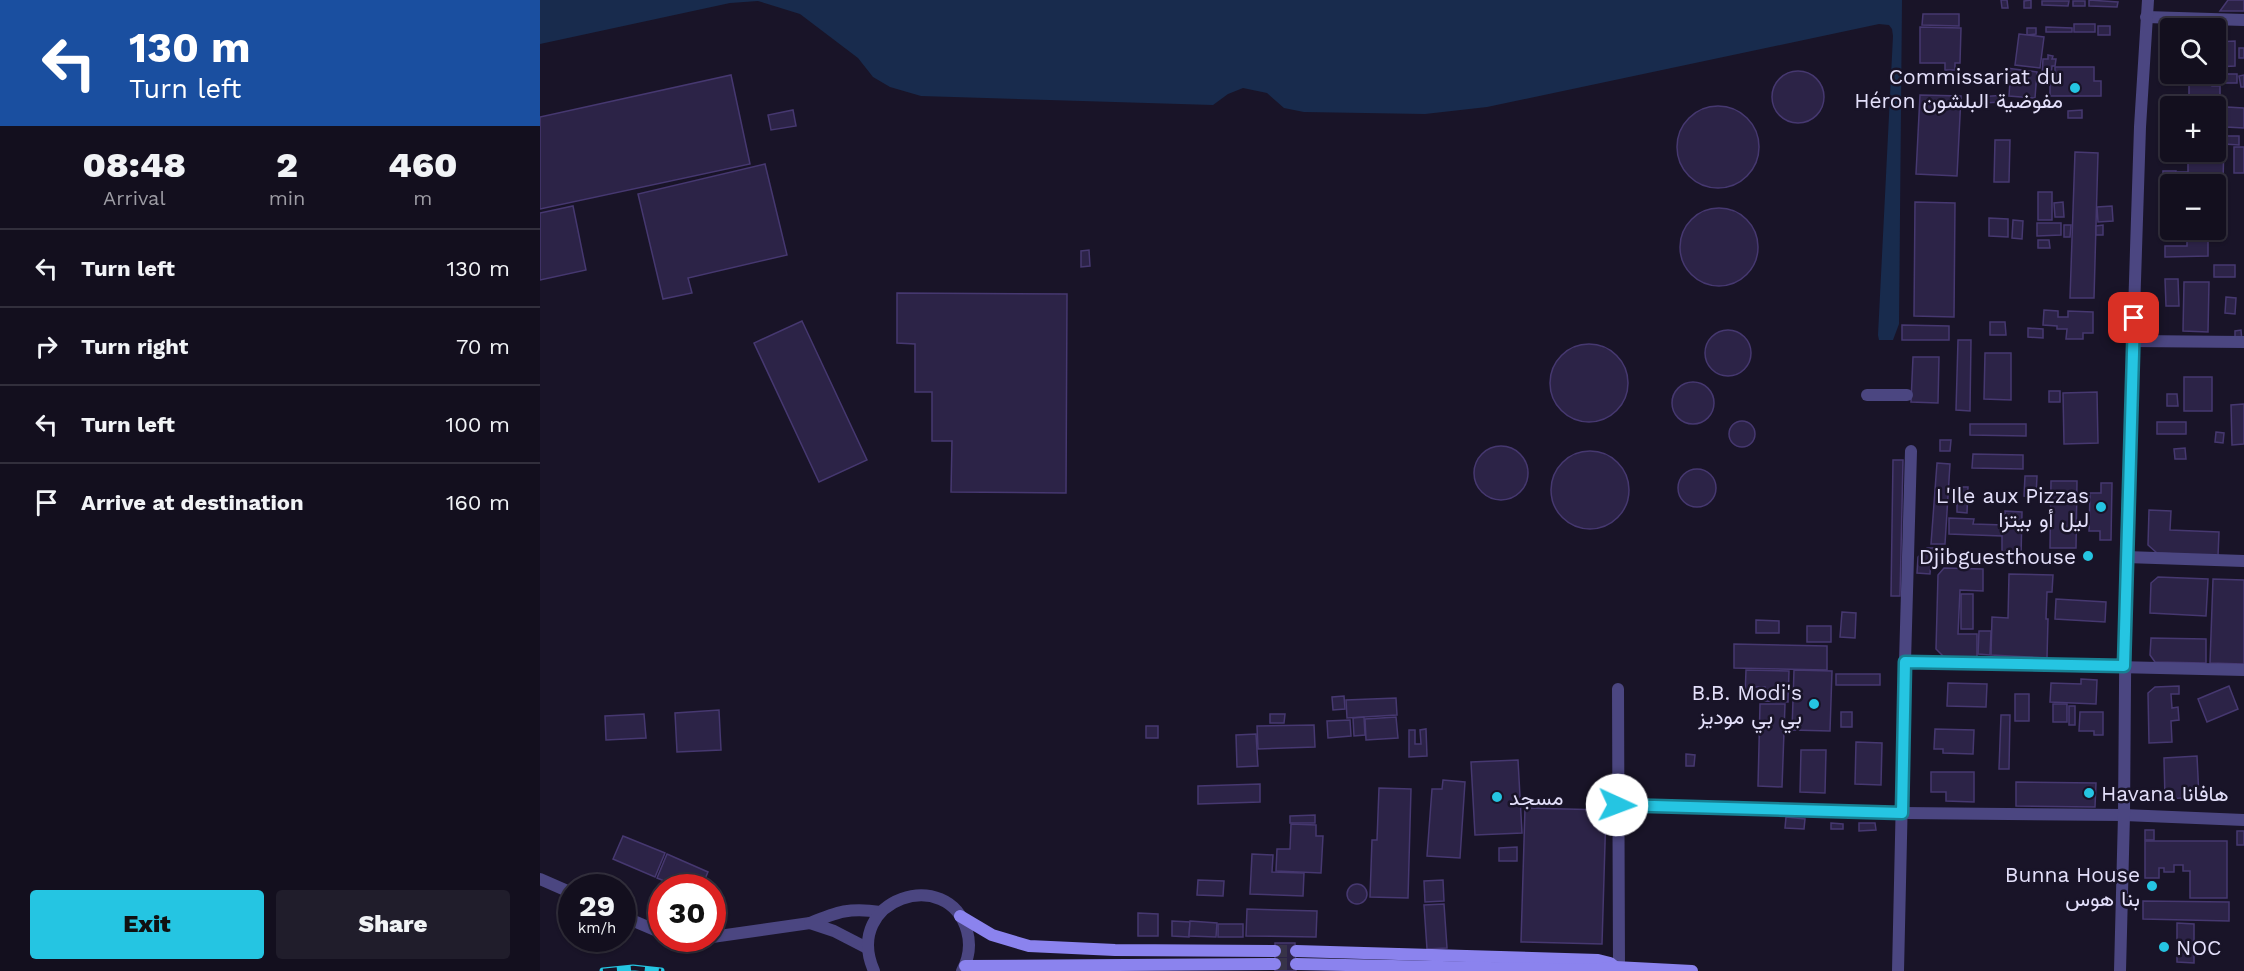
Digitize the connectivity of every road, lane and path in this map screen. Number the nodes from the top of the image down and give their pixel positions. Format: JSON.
{"nodes":[{"id":1,"x":2148,"y":0,"type":"edge"},
{"id":2,"x":2146,"y":17,"type":"junction"},
{"id":3,"x":2244,"y":20,"type":"edge"},
{"id":4,"x":2133,"y":341,"type":"junction"},
{"id":5,"x":2244,"y":342,"type":"edge"},
{"id":6,"x":1867,"y":395,"type":"dead end"},
{"id":7,"x":1908,"y":395,"type":"dead end"},
{"id":8,"x":1911,"y":451,"type":"dead end"},
{"id":9,"x":2126,"y":557,"type":"junction"},
{"id":10,"x":2244,"y":561,"type":"edge"},
{"id":11,"x":1905,"y":662,"type":"junction"},
{"id":12,"x":2124,"y":666,"type":"junction"},
{"id":13,"x":2244,"y":670,"type":"edge"},
{"id":14,"x":1618,"y":689,"type":"dead end"},
{"id":15,"x":1617,"y":805,"type":"junction"},
{"id":16,"x":1902,"y":813,"type":"junction"},
{"id":17,"x":2124,"y":815,"type":"junction"},
{"id":18,"x":2244,"y":820,"type":"edge"},
{"id":19,"x":540,"y":879,"type":"edge"},
{"id":20,"x":558,"y":887,"type":"edge"},
{"id":21,"x":880,"y":912,"type":"junction"},
{"id":22,"x":960,"y":916,"type":"junction"},
{"id":23,"x":810,"y":923,"type":"junction"},
{"id":24,"x":726,"y":935,"type":"edge"},
{"id":25,"x":867,"y":948,"type":"junction"},
{"id":26,"x":1275,"y":951,"type":"tunnel mouth"},
{"id":27,"x":1296,"y":958,"type":"tunnel mouth"},
{"id":28,"x":1275,"y":964,"type":"tunnel mouth"},
{"id":29,"x":1617,"y":967,"type":"junction"},
{"id":30,"x":964,"y":968,"type":"edge"},
{"id":31,"x":874,"y":971,"type":"edge"},
{"id":32,"x":1692,"y":971,"type":"edge"},
{"id":33,"x":1898,"y":971,"type":"edge"},
{"id":34,"x":2120,"y":971,"type":"edge"}],
"edges":[{"from":1,"to":2,"type":"street"},
{"from":2,"to":3,"type":"street"},
{"from":2,"to":4,"type":"street"},
{"from":4,"to":5,"type":"street"},
{"from":4,"to":9,"type":"street"},
{"from":6,"to":7,"type":"street"},
{"from":8,"to":11,"type":"street"},
{"from":9,"to":10,"type":"street"},
{"from":9,"to":12,"type":"street"},
{"from":11,"to":12,"type":"street"},
{"from":11,"to":16,"type":"street"},
{"from":12,"to":13,"type":"street"},
{"from":12,"to":17,"type":"street"},
{"from":14,"to":15,"type":"street"},
{"from":15,"to":16,"type":"street"},
{"from":15,"to":29,"type":"street"},
{"from":16,"to":17,"type":"street"},
{"from":16,"to":33,"type":"street"},
{"from":17,"to":18,"type":"street"},
{"from":17,"to":34,"type":"street"},
{"from":19,"to":20,"type":"street"},
{"from":21,"to":22,"type":"street"},
{"from":21,"to":23,"type":"street"},
{"from":21,"to":25,"type":"street"},
{"from":22,"to":26,"type":"main road"},
{"from":22,"to":30,"type":"street"},
{"from":23,"to":24,"type":"street"},
{"from":23,"to":25,"type":"street"},
{"from":25,"to":31,"type":"street"},
{"from":27,"to":29,"type":"main road"},
{"from":28,"to":30,"type":"main road"},
{"from":29,"to":32,"type":"main road"}]}
